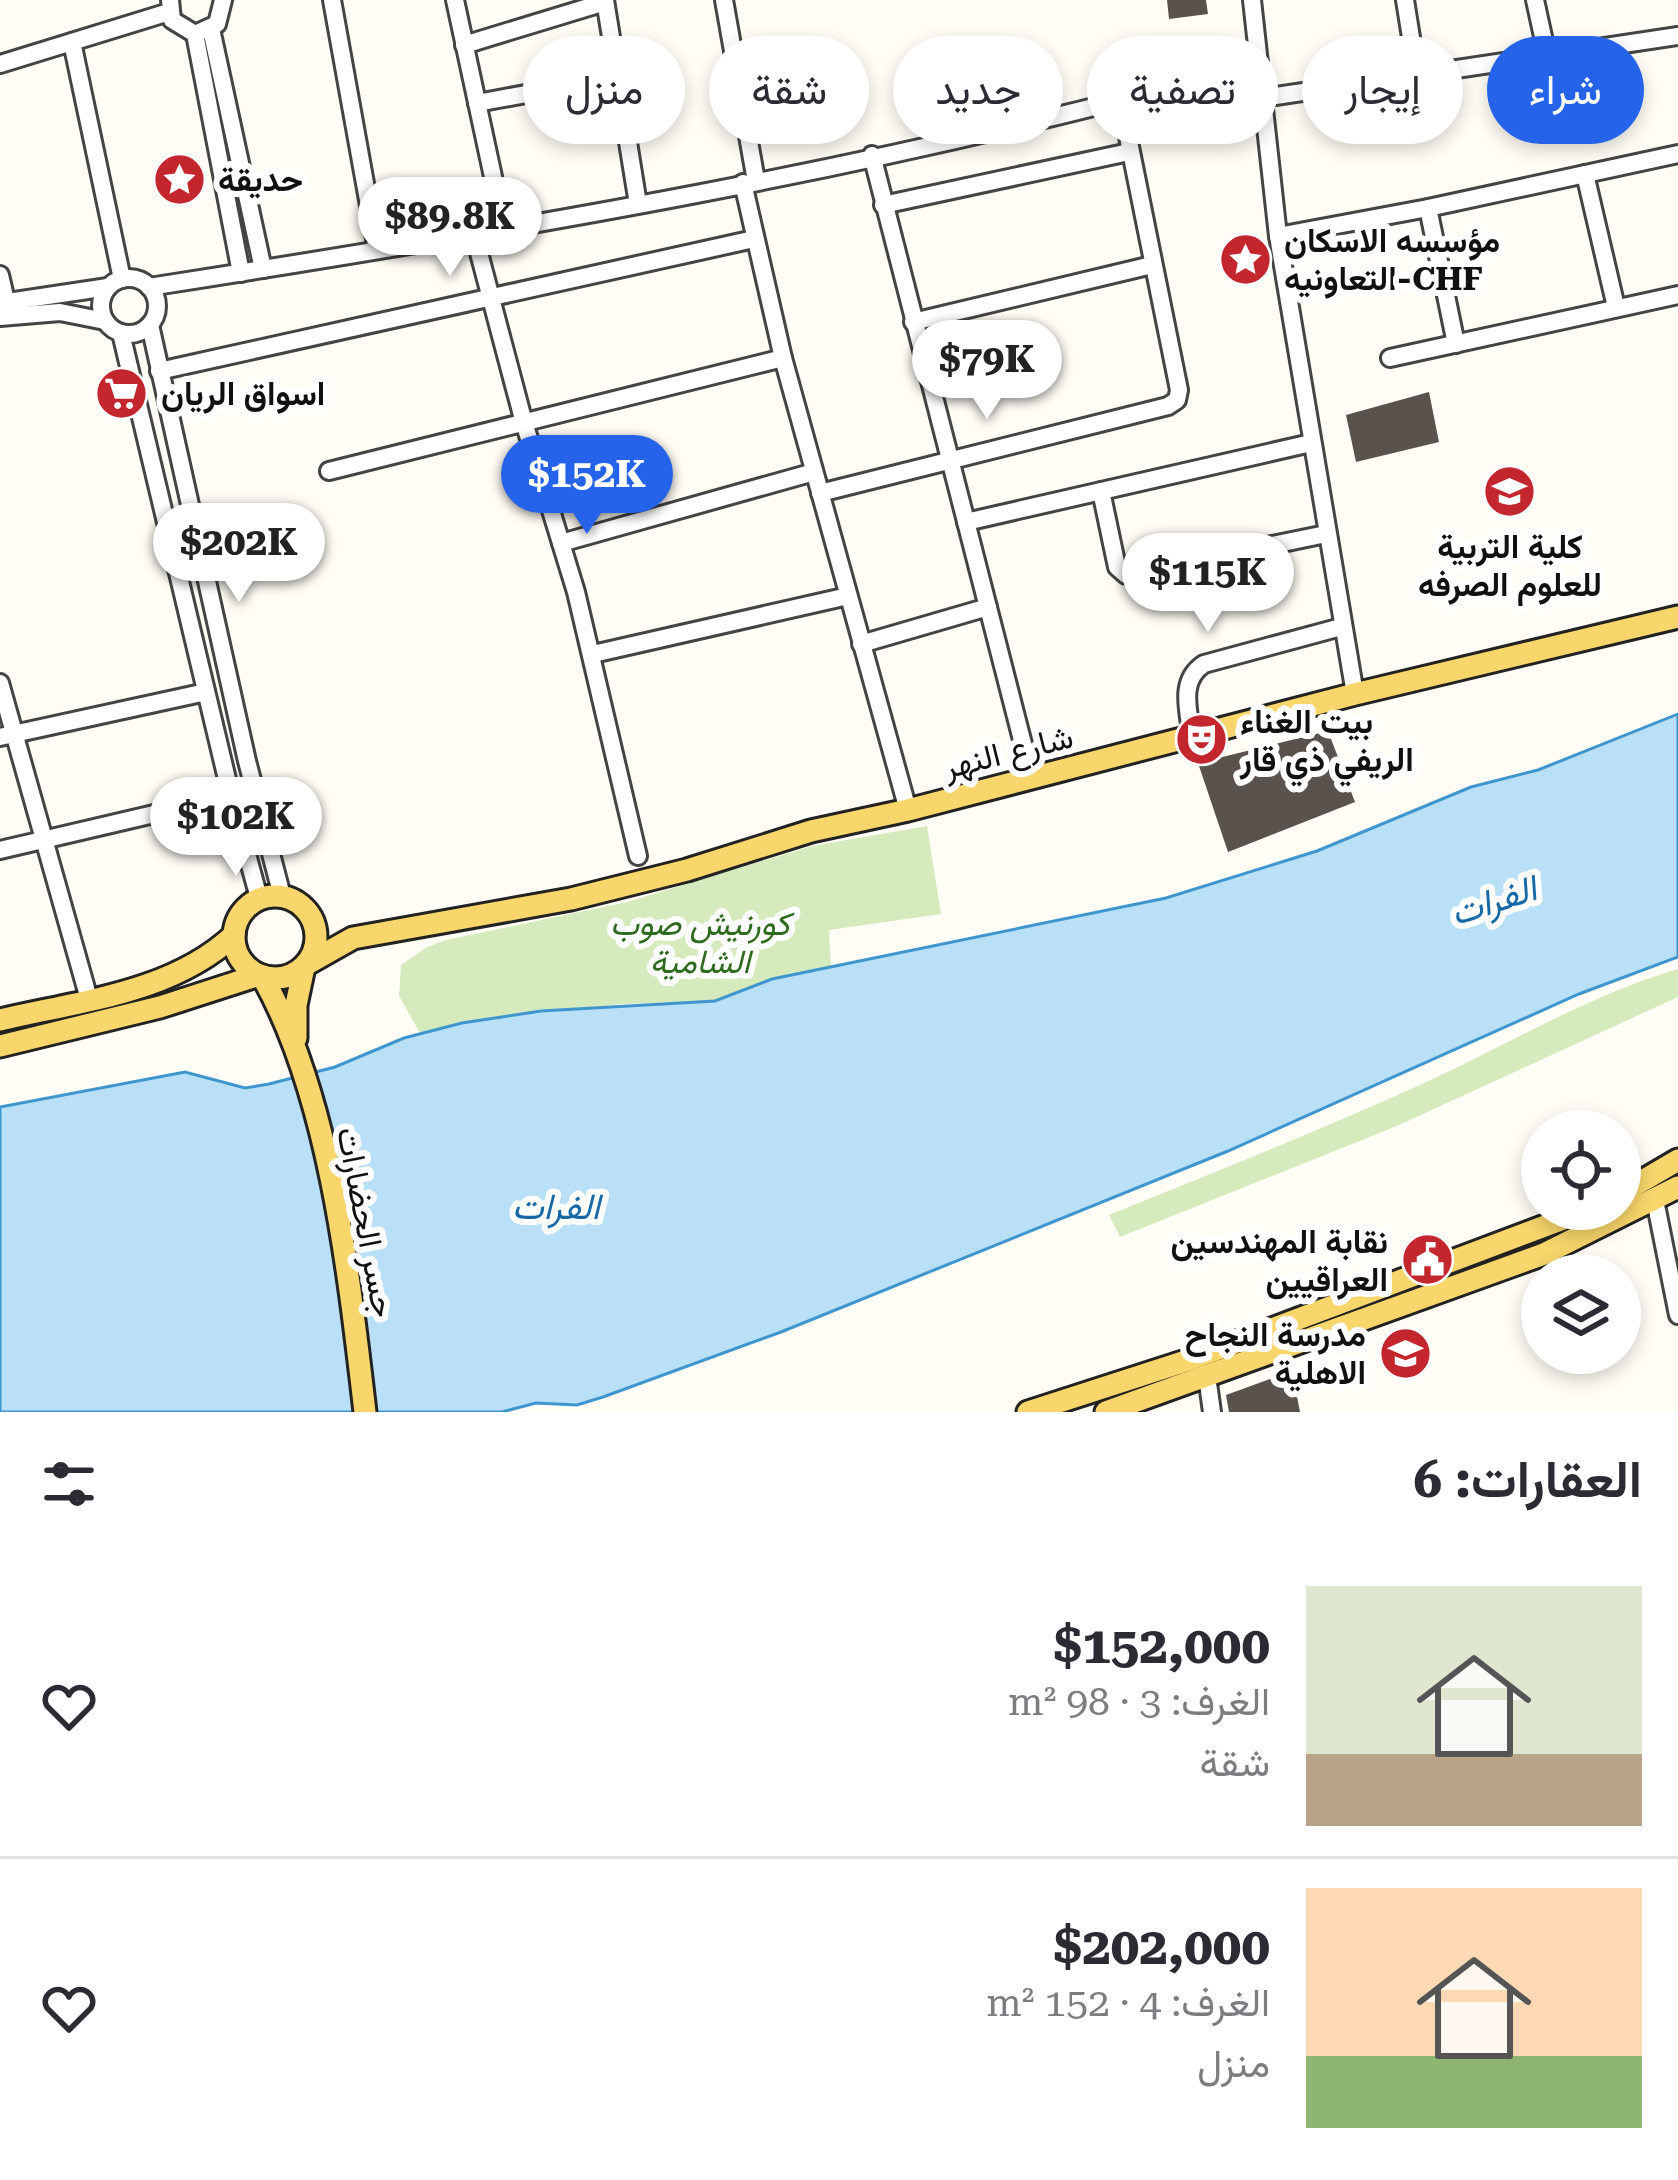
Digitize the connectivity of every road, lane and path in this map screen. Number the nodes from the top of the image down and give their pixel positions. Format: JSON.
{"nodes":[{"id":1,"x":223,"y":0,"type":"edge"},
{"id":2,"x":332,"y":0,"type":"edge"},
{"id":3,"x":455,"y":0,"type":"edge"},
{"id":4,"x":724,"y":0,"type":"edge"},
{"id":5,"x":1252,"y":0,"type":"edge"},
{"id":6,"x":1405,"y":0,"type":"edge"},
{"id":7,"x":1535,"y":0,"type":"edge"},
{"id":8,"x":605,"y":1,"type":"edge"},
{"id":9,"x":170,"y":6,"type":"edge"},
{"id":10,"x":203,"y":32,"type":"junction"},
{"id":11,"x":611,"y":36,"type":"edge"},
{"id":12,"x":1256,"y":36,"type":"edge"},
{"id":13,"x":1411,"y":36,"type":"edge"},
{"id":14,"x":1543,"y":36,"type":"edge"},
{"id":15,"x":1678,"y":36,"type":"edge"},
{"id":16,"x":1644,"y":41,"type":"edge"},
{"id":17,"x":72,"y":42,"type":"junction"},
{"id":18,"x":464,"y":45,"type":"junction"},
{"id":19,"x":0,"y":64,"type":"edge"},
{"id":20,"x":523,"y":94,"type":"edge"},
{"id":21,"x":476,"y":103,"type":"junction"},
{"id":22,"x":1087,"y":109,"type":"edge"},
{"id":23,"x":629,"y":144,"type":"edge"},
{"id":24,"x":1128,"y":144,"type":"edge"},
{"id":25,"x":1268,"y":144,"type":"edge"},
{"id":26,"x":1129,"y":152,"type":"junction"},
{"id":27,"x":1678,"y":154,"type":"edge"},
{"id":28,"x":872,"y":155,"type":"junction"},
{"id":29,"x":1585,"y":174,"type":"junction"},
{"id":30,"x":750,"y":182,"type":"junction"},
{"id":31,"x":638,"y":204,"type":"junction"},
{"id":32,"x":884,"y":205,"type":"junction"},
{"id":33,"x":1428,"y":208,"type":"junction"},
{"id":34,"x":504,"y":229,"type":"junction"},
{"id":35,"x":474,"y":234,"type":"junction"},
{"id":36,"x":1278,"y":236,"type":"junction"},
{"id":37,"x":754,"y":239,"type":"junction"},
{"id":38,"x":377,"y":250,"type":"junction"},
{"id":39,"x":1151,"y":265,"type":"junction"},
{"id":40,"x":263,"y":269,"type":"junction"},
{"id":41,"x":241,"y":273,"type":"junction"},
{"id":42,"x":0,"y":274,"type":"edge"},
{"id":43,"x":115,"y":283,"type":"junction"},
{"id":44,"x":149,"y":287,"type":"junction"},
{"id":45,"x":1678,"y":296,"type":"edge"},
{"id":46,"x":491,"y":297,"type":"junction"},
{"id":47,"x":2,"y":307,"type":"edge"},
{"id":48,"x":1616,"y":307,"type":"junction"},
{"id":49,"x":105,"y":321,"type":"junction"},
{"id":50,"x":913,"y":322,"type":"junction"},
{"id":51,"x":150,"y":325,"type":"junction"},
{"id":52,"x":121,"y":333,"type":"junction"},
{"id":53,"x":1456,"y":344,"type":"junction"},
{"id":54,"x":783,"y":358,"type":"junction"},
{"id":55,"x":1390,"y":358,"type":"dead end"},
{"id":56,"x":159,"y":371,"type":"junction"},
{"id":57,"x":523,"y":419,"type":"junction"},
{"id":58,"x":1311,"y":443,"type":"junction"},
{"id":59,"x":951,"y":458,"type":"junction"},
{"id":60,"x":329,"y":471,"type":"dead end"},
{"id":61,"x":814,"y":472,"type":"junction"},
{"id":62,"x":1101,"y":491,"type":"junction"},
{"id":63,"x":820,"y":493,"type":"junction"},
{"id":64,"x":966,"y":522,"type":"junction"},
{"id":65,"x":1326,"y":534,"type":"junction"},
{"id":66,"x":561,"y":543,"type":"junction"},
{"id":67,"x":848,"y":596,"type":"junction"},
{"id":68,"x":988,"y":607,"type":"junction"},
{"id":69,"x":1678,"y":617,"type":"edge"},
{"id":70,"x":1341,"y":627,"type":"junction"},
{"id":71,"x":861,"y":644,"type":"junction"},
{"id":72,"x":592,"y":654,"type":"junction"},
{"id":73,"x":0,"y":683,"type":"edge"},
{"id":74,"x":206,"y":692,"type":"junction"},
{"id":75,"x":1355,"y":694,"type":"junction"},
{"id":76,"x":6,"y":736,"type":"edge"},
{"id":77,"x":1192,"y":738,"type":"junction"},
{"id":78,"x":1032,"y":779,"type":"junction"},
{"id":79,"x":231,"y":796,"type":"junction"},
{"id":80,"x":908,"y":810,"type":"junction"},
{"id":81,"x":43,"y":840,"type":"junction"},
{"id":82,"x":0,"y":850,"type":"edge"},
{"id":83,"x":638,"y":856,"type":"dead end"},
{"id":84,"x":271,"y":897,"type":"junction"},
{"id":85,"x":309,"y":912,"type":"junction"},
{"id":86,"x":234,"y":935,"type":"junction"},
{"id":87,"x":353,"y":938,"type":"junction"},
{"id":88,"x":306,"y":965,"type":"junction"},
{"id":89,"x":260,"y":975,"type":"junction"},
{"id":90,"x":89,"y":999,"type":"junction"},
{"id":91,"x":0,"y":1020,"type":"edge"},
{"id":92,"x":296,"y":1045,"type":"junction"},
{"id":93,"x":0,"y":1046,"type":"edge"},
{"id":94,"x":1678,"y":1160,"type":"edge"},
{"id":95,"x":1641,"y":1182,"type":"edge"},
{"id":96,"x":1678,"y":1186,"type":"edge"},
{"id":97,"x":1655,"y":1200,"type":"junction"},
{"id":98,"x":1546,"y":1230,"type":"edge"},
{"id":99,"x":1438,"y":1281,"type":"junction"},
{"id":100,"x":1678,"y":1315,"type":"edge"},
{"id":101,"x":1208,"y":1376,"type":"junction"},
{"id":102,"x":365,"y":1412,"type":"edge"},
{"id":103,"x":1028,"y":1412,"type":"edge"},
{"id":104,"x":1106,"y":1412,"type":"edge"},
{"id":105,"x":1212,"y":1412,"type":"edge"}],
"edges":[{"from":1,"to":10,"type":"street"},
{"from":2,"to":38,"type":"street"},
{"from":3,"to":18,"type":"street"},
{"from":4,"to":30,"type":"street"},
{"from":5,"to":12,"type":"street"},
{"from":6,"to":13,"type":"street"},
{"from":7,"to":14,"type":"street"},
{"from":8,"to":11,"type":"street"},
{"from":8,"to":18,"type":"street"},
{"from":9,"to":10,"type":"street"},
{"from":9,"to":17,"type":"street"},
{"from":10,"to":40,"type":"street"},
{"from":10,"to":41,"type":"street"},
{"from":15,"to":16,"type":"street"},
{"from":17,"to":19,"type":"street"},
{"from":17,"to":43,"type":"street"},
{"from":18,"to":21,"type":"street"},
{"from":20,"to":21,"type":"street"},
{"from":21,"to":34,"type":"street"},
{"from":22,"to":28,"type":"street"},
{"from":23,"to":31,"type":"street"},
{"from":24,"to":26,"type":"street"},
{"from":25,"to":36,"type":"street"},
{"from":26,"to":32,"type":"street"},
{"from":26,"to":39,"type":"street"},
{"from":27,"to":29,"type":"street"},
{"from":28,"to":30,"type":"street"},
{"from":28,"to":32,"type":"street"},
{"from":29,"to":33,"type":"street"},
{"from":29,"to":48,"type":"street"},
{"from":30,"to":31,"type":"street"},
{"from":30,"to":37,"type":"street"},
{"from":31,"to":34,"type":"street"},
{"from":32,"to":50,"type":"street"},
{"from":33,"to":36,"type":"street"},
{"from":33,"to":53,"type":"street"},
{"from":34,"to":35,"type":"street"},
{"from":35,"to":38,"type":"street"},
{"from":35,"to":46,"type":"street"},
{"from":36,"to":58,"type":"street"},
{"from":37,"to":46,"type":"street"},
{"from":37,"to":54,"type":"street"},
{"from":38,"to":40,"type":"street"},
{"from":39,"to":50,"type":"street"},
{"from":39,"to":59,"type":"street"},
{"from":40,"to":41,"type":"street"},
{"from":41,"to":44,"type":"street"},
{"from":42,"to":47,"type":"street"},
{"from":43,"to":44,"type":"street"},
{"from":43,"to":47,"type":"street"},
{"from":43,"to":49,"type":"street"},
{"from":44,"to":51,"type":"street"},
{"from":45,"to":48,"type":"street"},
{"from":46,"to":56,"type":"street"},
{"from":46,"to":57,"type":"street"},
{"from":47,"to":49,"type":"street"},
{"from":48,"to":53,"type":"street"},
{"from":49,"to":52,"type":"street"},
{"from":50,"to":59,"type":"street"},
{"from":51,"to":52,"type":"street"},
{"from":51,"to":56,"type":"street"},
{"from":52,"to":74,"type":"street"},
{"from":53,"to":55,"type":"street"},
{"from":54,"to":57,"type":"street"},
{"from":54,"to":61,"type":"street"},
{"from":56,"to":84,"type":"street"},
{"from":57,"to":60,"type":"street"},
{"from":57,"to":66,"type":"street"},
{"from":58,"to":62,"type":"street"},
{"from":58,"to":65,"type":"street"},
{"from":59,"to":63,"type":"street"},
{"from":59,"to":64,"type":"street"},
{"from":61,"to":63,"type":"street"},
{"from":61,"to":66,"type":"street"},
{"from":62,"to":64,"type":"street"},
{"from":62,"to":65,"type":"street"},
{"from":63,"to":67,"type":"street"},
{"from":64,"to":68,"type":"street"},
{"from":65,"to":70,"type":"street"},
{"from":66,"to":72,"type":"street"},
{"from":67,"to":71,"type":"street"},
{"from":67,"to":72,"type":"street"},
{"from":68,"to":71,"type":"street"},
{"from":68,"to":78,"type":"street"},
{"from":69,"to":75,"type":"main road","name":"شارع النهر"},
{"from":70,"to":75,"type":"street"},
{"from":70,"to":77,"type":"street"},
{"from":71,"to":80,"type":"street"},
{"from":72,"to":83,"type":"street"},
{"from":73,"to":76,"type":"street"},
{"from":74,"to":76,"type":"street"},
{"from":74,"to":79,"type":"street"},
{"from":75,"to":77,"type":"main road","name":"شارع النهر"},
{"from":76,"to":81,"type":"street"},
{"from":77,"to":78,"type":"main road","name":"شارع النهر"},
{"from":78,"to":80,"type":"main road","name":"شارع النهر"},
{"from":79,"to":81,"type":"street"},
{"from":79,"to":84,"type":"street"},
{"from":80,"to":87,"type":"main road","name":"شارع النهر"},
{"from":81,"to":82,"type":"street"},
{"from":81,"to":90,"type":"street"},
{"from":84,"to":85,"type":"main road"},
{"from":84,"to":86,"type":"main road"},
{"from":85,"to":87,"type":"main road"},
{"from":85,"to":88,"type":"main road"},
{"from":86,"to":89,"type":"main road"},
{"from":86,"to":90,"type":"main road"},
{"from":87,"to":88,"type":"main road","name":"شارع النهر"},
{"from":88,"to":89,"type":"main road"},
{"from":88,"to":92,"type":"main road"},
{"from":89,"to":92,"type":"main road"},
{"from":89,"to":93,"type":"main road"},
{"from":90,"to":91,"type":"main road"},
{"from":92,"to":102,"type":"main road","name":"جسر الحضارات"},
{"from":94,"to":95,"type":"main road"},
{"from":96,"to":97,"type":"main road"},
{"from":97,"to":99,"type":"main road"},
{"from":97,"to":100,"type":"street"},
{"from":98,"to":99,"type":"main road"},
{"from":99,"to":101,"type":"main road"},
{"from":99,"to":103,"type":"main road"},
{"from":101,"to":104,"type":"main road"},
{"from":101,"to":105,"type":"street"}]}
